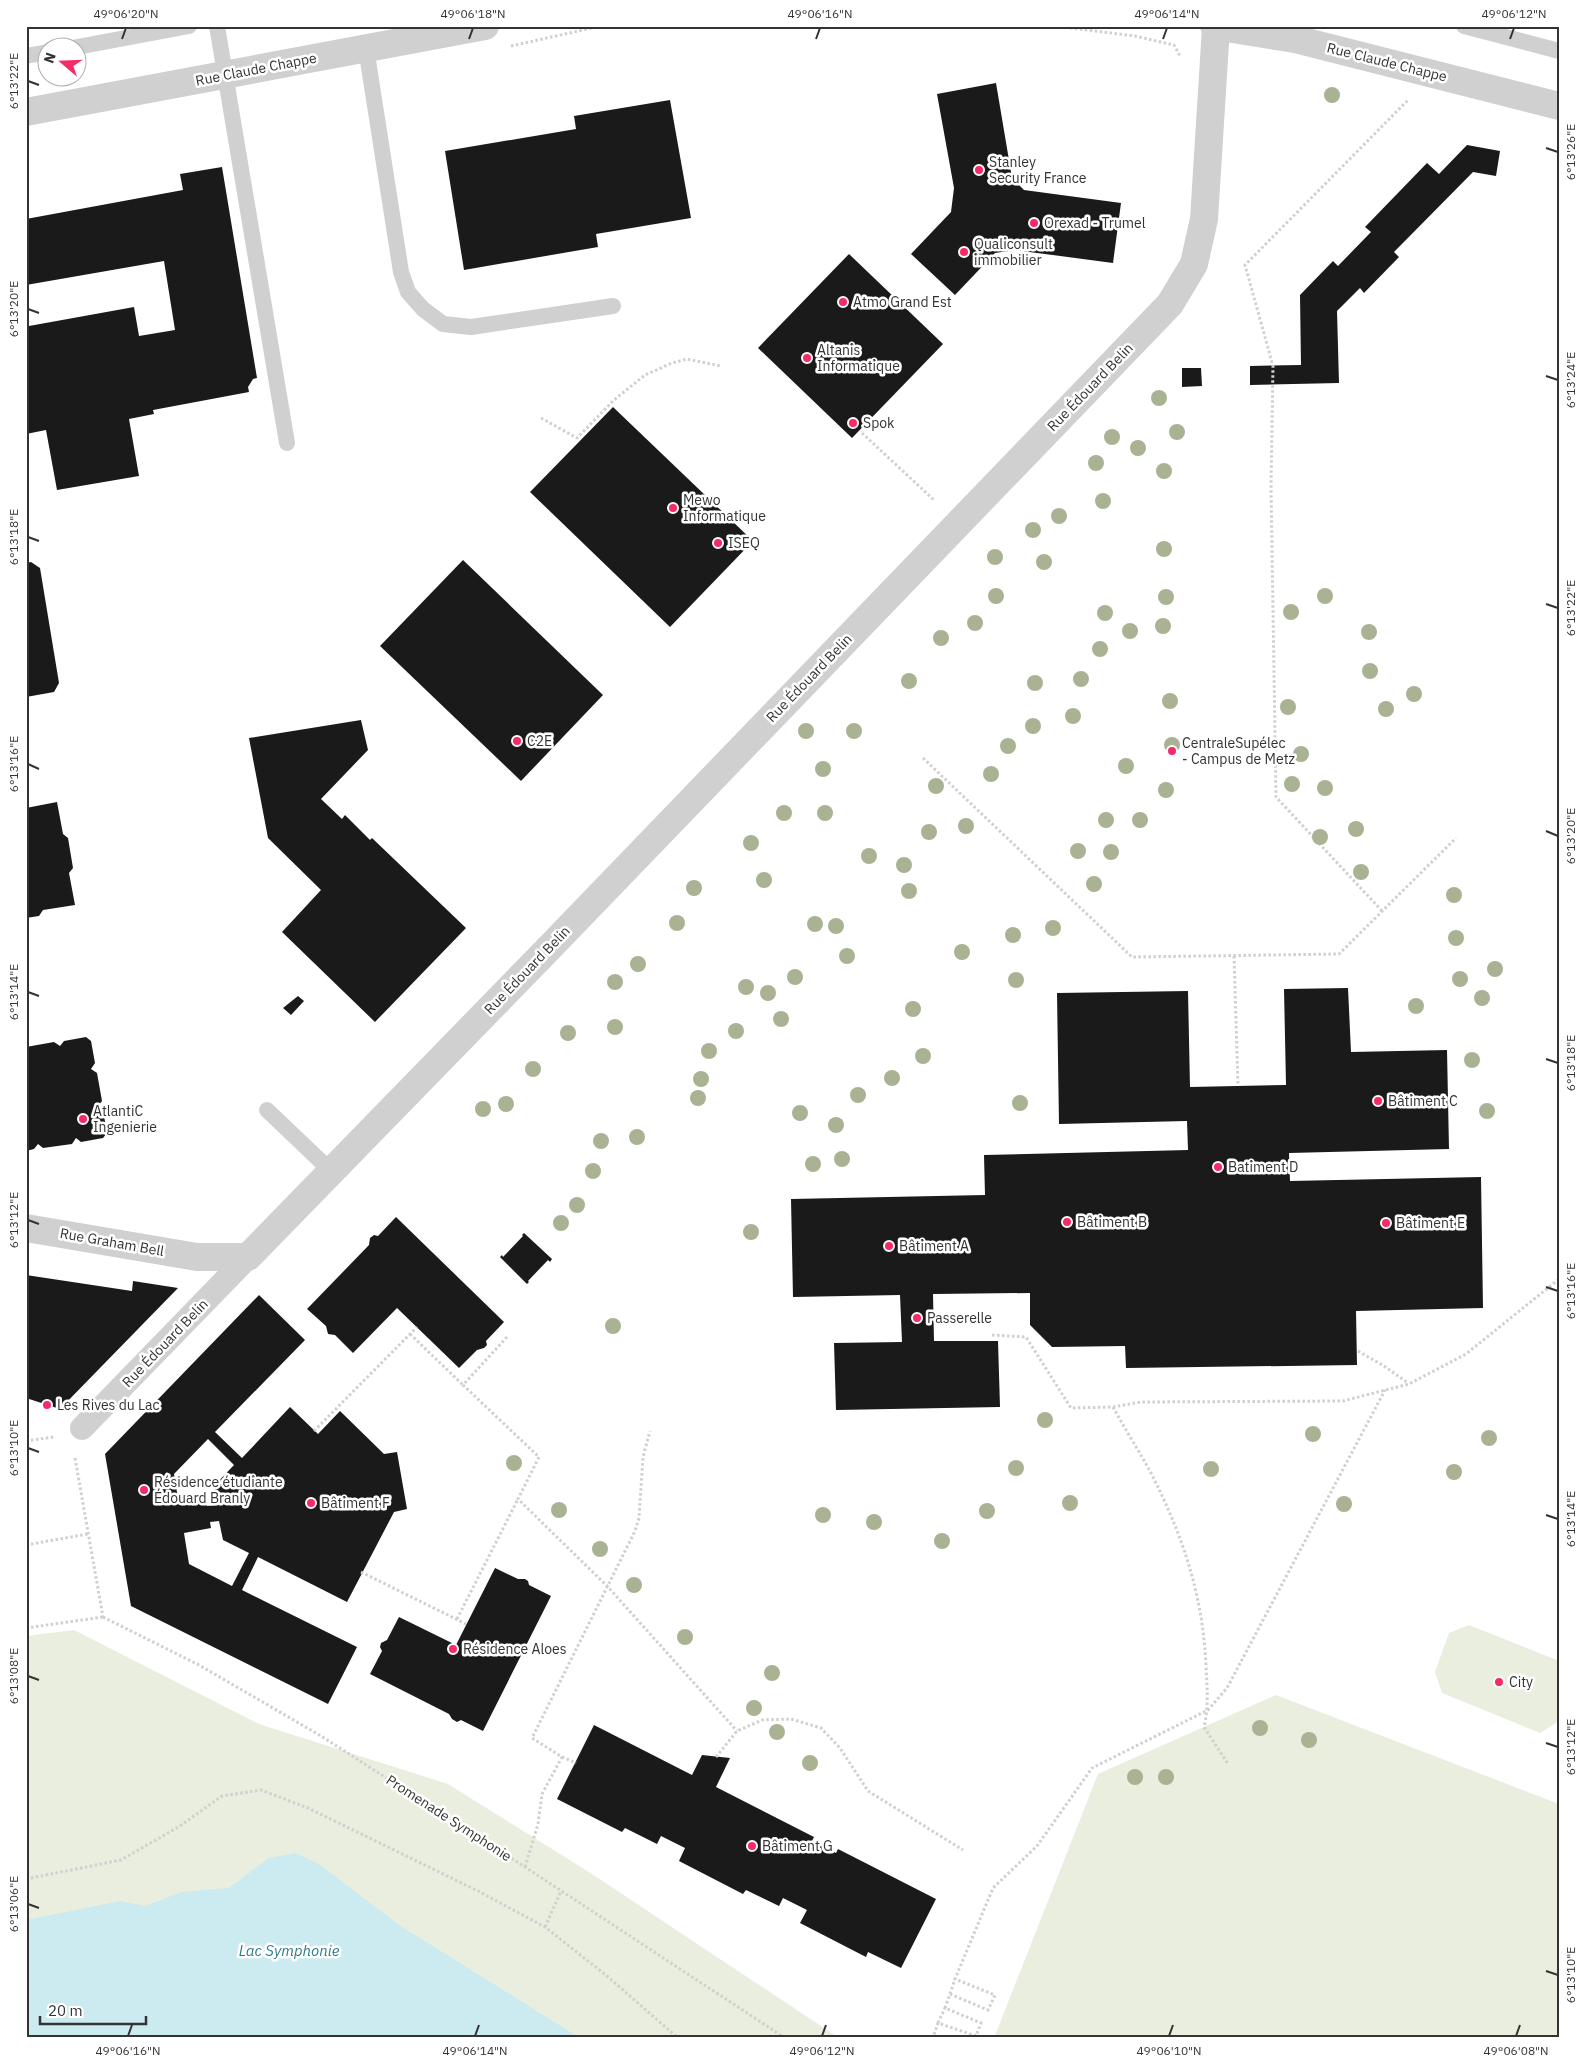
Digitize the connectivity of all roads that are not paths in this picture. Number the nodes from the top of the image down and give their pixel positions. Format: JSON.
{"nodes":[{"id":1,"x":189,"y":26,"type":"edge"},
{"id":2,"x":217,"y":26,"type":"edge"},
{"id":3,"x":485,"y":26,"type":"edge"},
{"id":4,"x":1216,"y":26,"type":"edge"},
{"id":5,"x":1464,"y":26,"type":"edge"},
{"id":6,"x":88,"y":45,"type":"edge"},
{"id":7,"x":366,"y":48,"type":"junction"},
{"id":8,"x":1559,"y":51,"type":"edge"},
{"id":9,"x":226,"y":74,"type":"junction"},
{"id":10,"x":1559,"y":106,"type":"edge"},
{"id":11,"x":26,"y":112,"type":"edge"},
{"id":12,"x":613,"y":306,"type":"dead end"},
{"id":13,"x":288,"y":443,"type":"dead end"},
{"id":14,"x":267,"y":1110,"type":"dead end"},
{"id":15,"x":331,"y":1171,"type":"junction"},
{"id":16,"x":26,"y":1228,"type":"edge"},
{"id":17,"x":248,"y":1257,"type":"junction"},
{"id":18,"x":72,"y":1432,"type":"road end"}],
"edges":[{"from":1,"to":6,"type":"lane"},
{"from":2,"to":9,"type":"lane"},
{"from":3,"to":7,"type":"street","name":"Rue Claude Chappe"},
{"from":4,"to":10,"type":"street","name":"Rue Claude Chappe"},
{"from":4,"to":15,"type":"street","name":"Rue Édouard Belin"},
{"from":5,"to":8,"type":"lane"},
{"from":7,"to":9,"type":"street","name":"Rue Claude Chappe"},
{"from":7,"to":12,"type":"lane"},
{"from":9,"to":11,"type":"street","name":"Rue Claude Chappe"},
{"from":9,"to":13,"type":"lane"},
{"from":14,"to":15,"type":"lane"},
{"from":15,"to":17,"type":"street","name":"Rue Édouard Belin"},
{"from":16,"to":17,"type":"street","name":"Rue Graham Bell"},
{"from":17,"to":18,"type":"street","name":"Rue Édouard Belin"}]}
